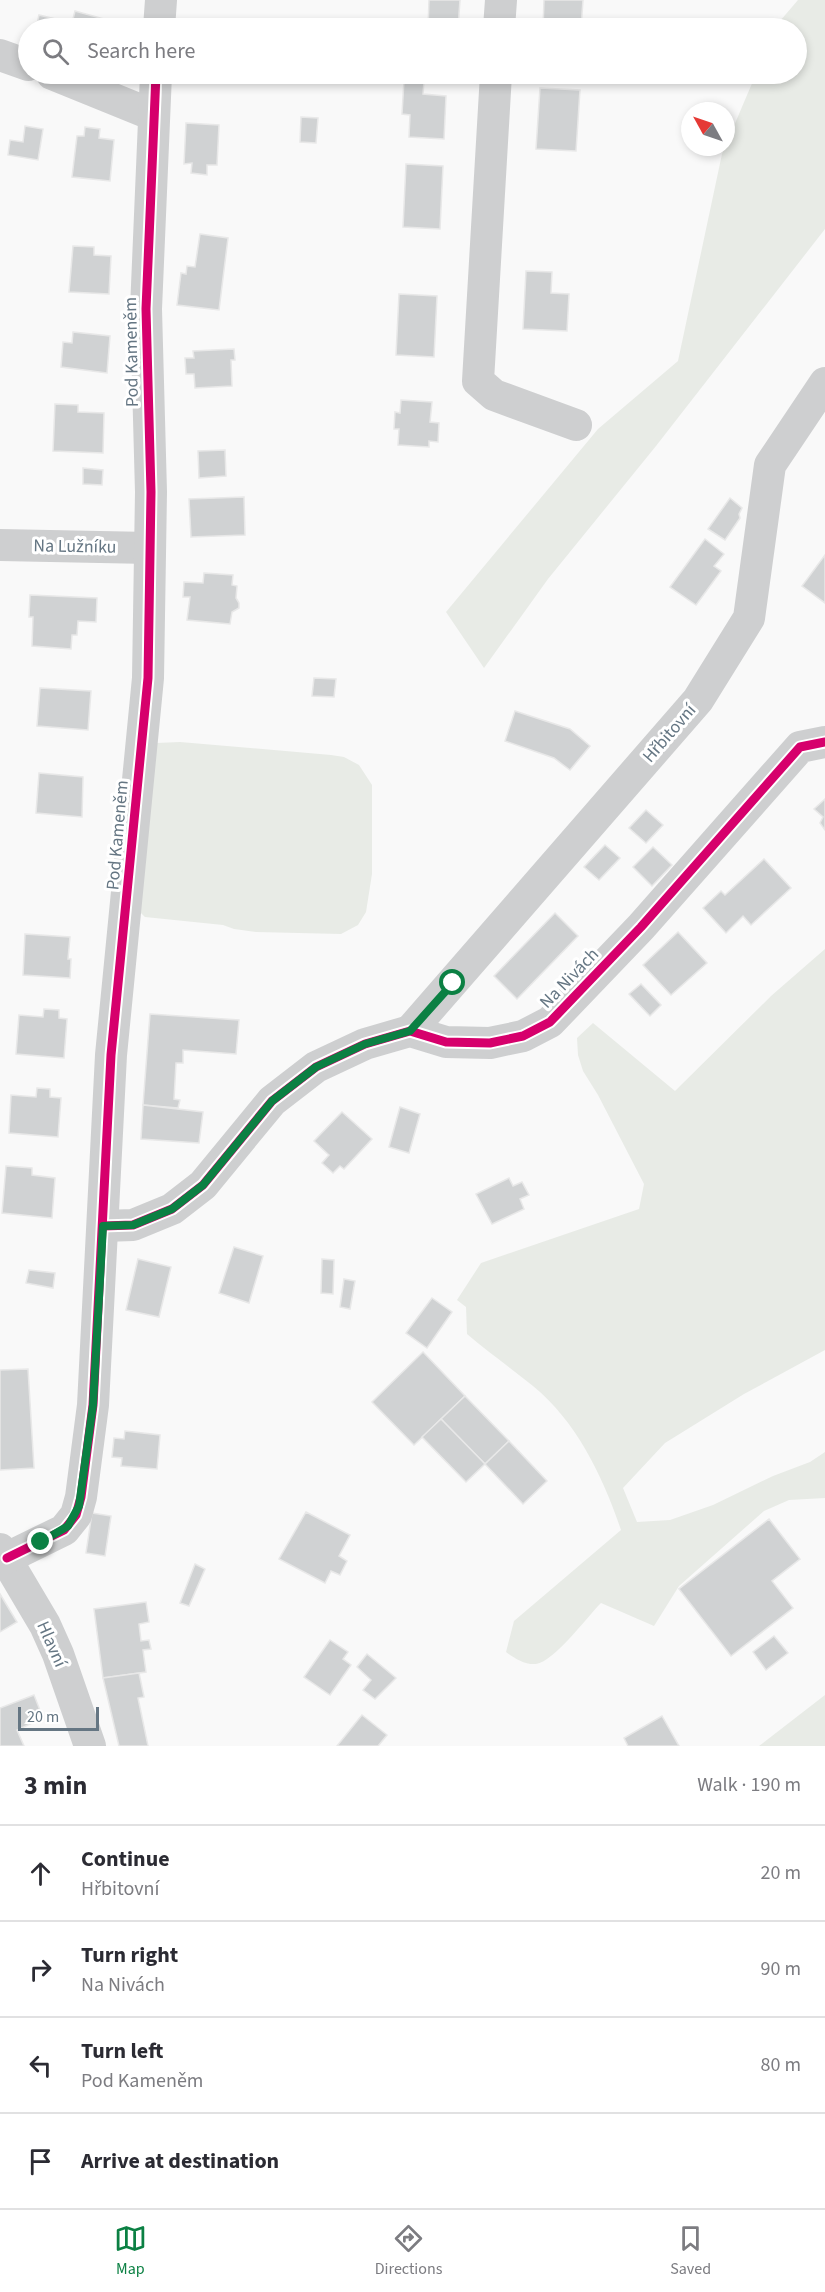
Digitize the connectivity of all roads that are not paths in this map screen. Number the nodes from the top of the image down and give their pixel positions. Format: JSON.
{"nodes":[{"id":1,"x":161,"y":0,"type":"edge"},
{"id":2,"x":501,"y":0,"type":"edge"},
{"id":3,"x":160,"y":18,"type":"edge"},
{"id":4,"x":500,"y":18,"type":"edge"},
{"id":5,"x":0,"y":55,"type":"edge"},
{"id":6,"x":18,"y":61,"type":"edge"},
{"id":7,"x":77,"y":84,"type":"edge"},
{"id":8,"x":155,"y":84,"type":"edge"},
{"id":9,"x":495,"y":84,"type":"edge"},
{"id":10,"x":153,"y":115,"type":"junction"},
{"id":11,"x":825,"y":383,"type":"edge"},
{"id":12,"x":576,"y":425,"type":"dead end"},
{"id":13,"x":0,"y":544,"type":"edge"},
{"id":14,"x":150,"y":548,"type":"junction"},
{"id":15,"x":825,"y":742,"type":"edge"},
{"id":16,"x":410,"y":1031,"type":"junction"},
{"id":17,"x":103,"y":1226,"type":"junction"},
{"id":18,"x":3,"y":1553,"type":"edge"},
{"id":19,"x":90,"y":1746,"type":"edge"}],
"edges":[{"from":1,"to":3,"type":"street"},
{"from":2,"to":4,"type":"street"},
{"from":5,"to":6,"type":"street"},
{"from":7,"to":10,"type":"street"},
{"from":8,"to":10,"type":"street","name":"Pod Kameněm"},
{"from":9,"to":12,"type":"street"},
{"from":10,"to":14,"type":"street","name":"Pod Kameněm"},
{"from":11,"to":16,"type":"street","name":"Hřbitovní"},
{"from":13,"to":14,"type":"street","name":"Na Lužníku"},
{"from":14,"to":17,"type":"street","name":"Pod Kameněm"},
{"from":15,"to":16,"type":"street","name":"Na Nivách"},
{"from":16,"to":17,"type":"street"},
{"from":17,"to":18,"type":"street","name":"Pod Kameněm"},
{"from":18,"to":19,"type":"street","name":"Hlavní"}]}
